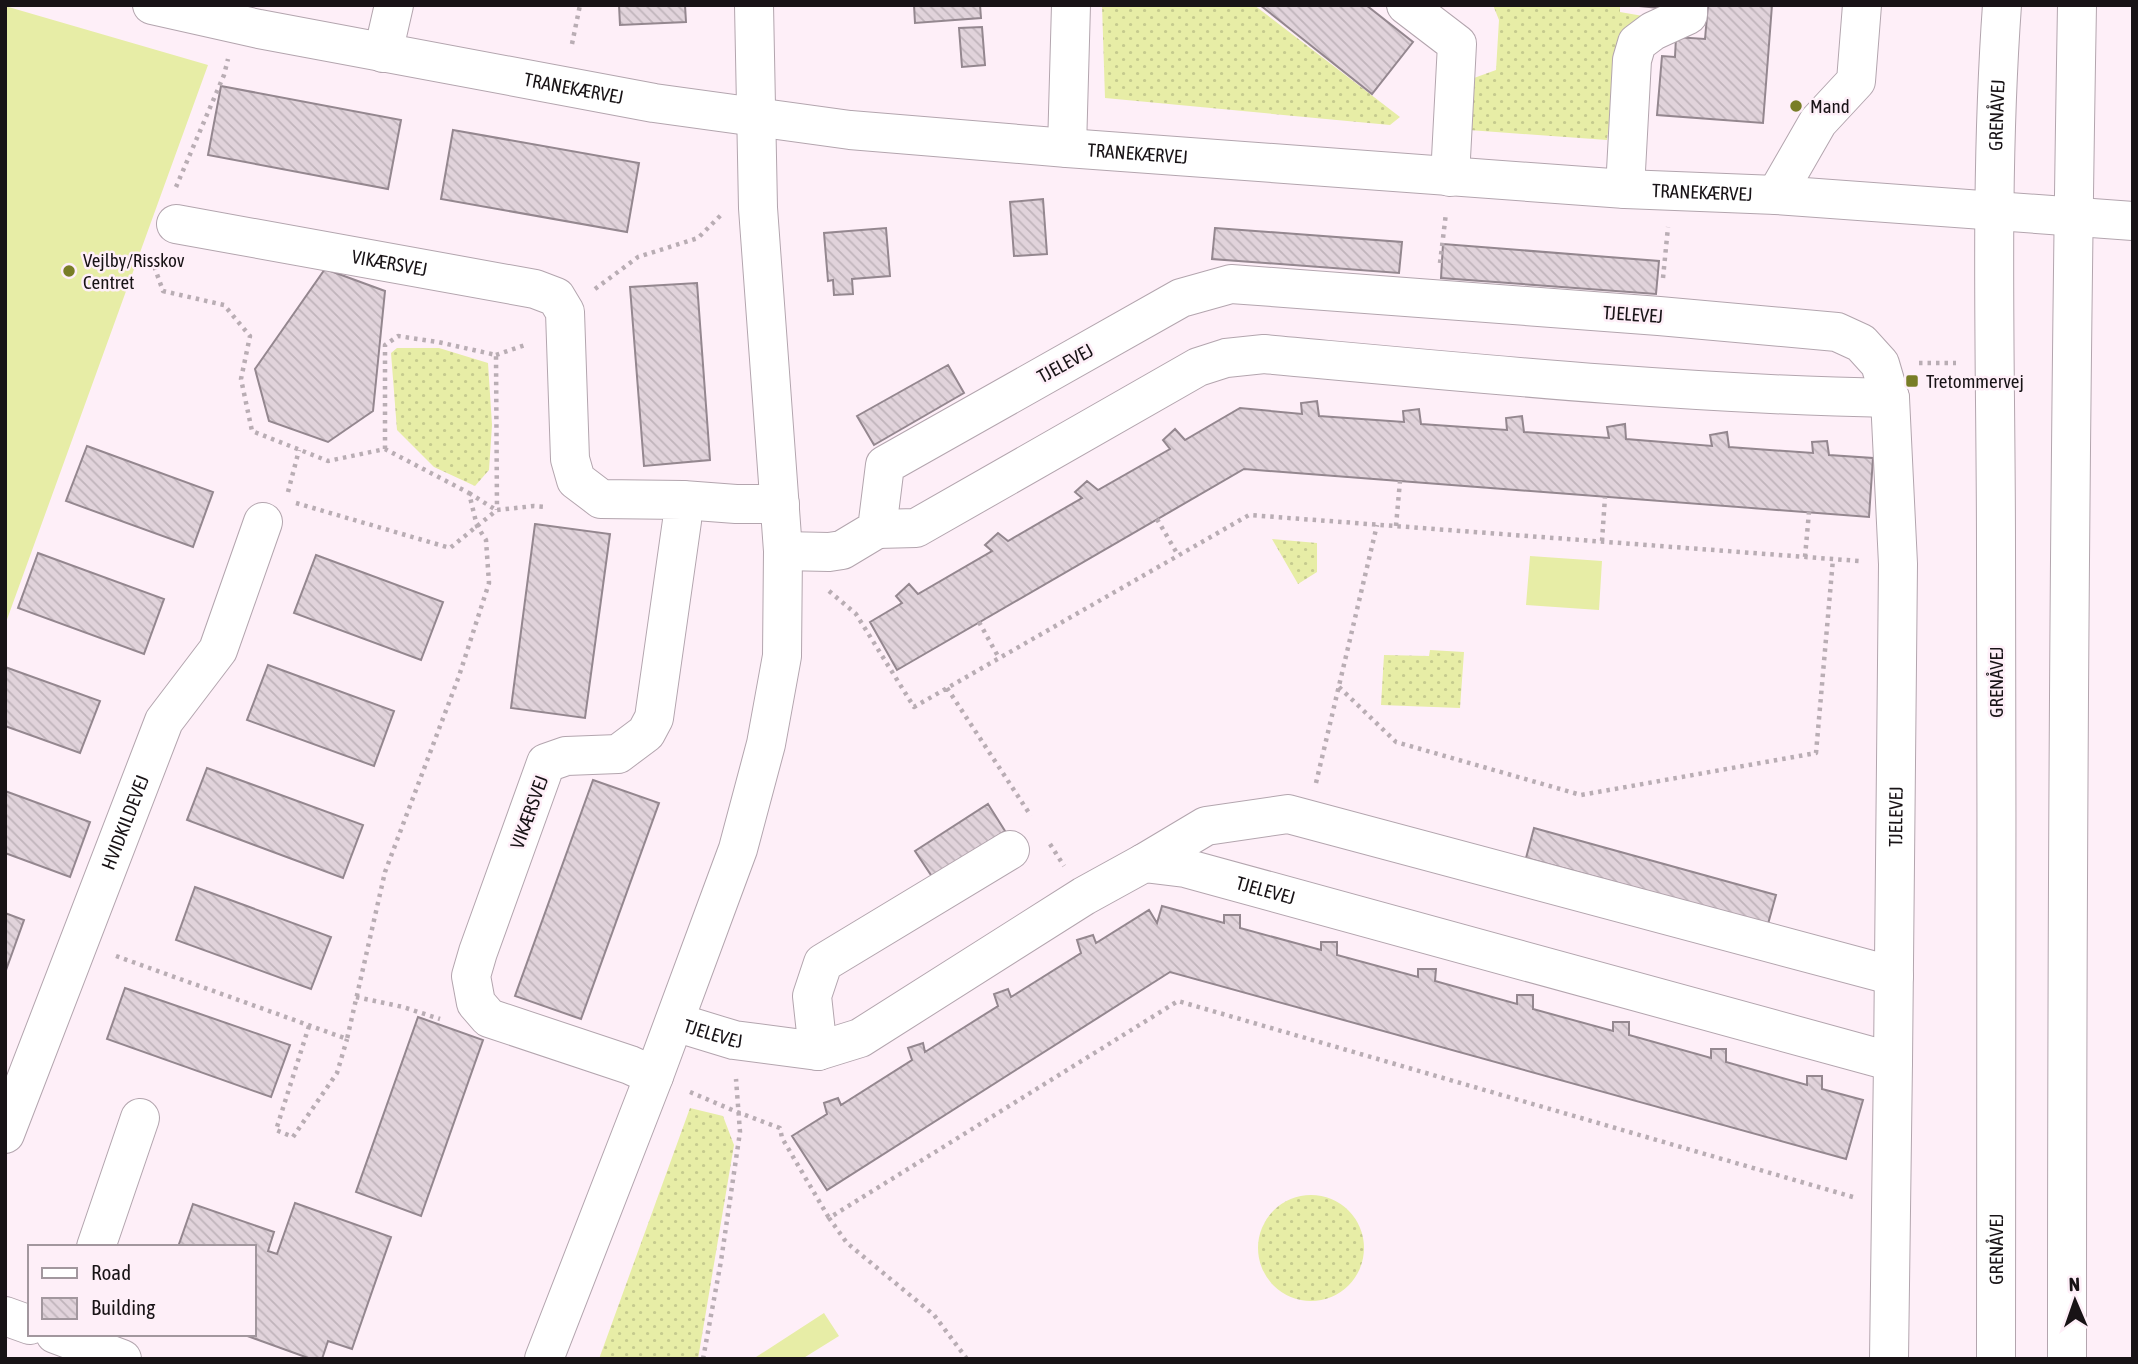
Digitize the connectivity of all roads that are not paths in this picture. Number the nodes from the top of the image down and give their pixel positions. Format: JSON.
{"nodes":[{"id":1,"x":152,"y":5,"type":"edge"},
{"id":2,"x":394,"y":5,"type":"edge"},
{"id":3,"x":754,"y":5,"type":"edge"},
{"id":4,"x":1070,"y":5,"type":"edge"},
{"id":5,"x":1406,"y":5,"type":"edge"},
{"id":6,"x":1688,"y":5,"type":"edge"},
{"id":7,"x":1862,"y":5,"type":"edge"},
{"id":8,"x":2002,"y":5,"type":"edge"},
{"id":9,"x":2077,"y":5,"type":"edge"},
{"id":10,"x":383,"y":53,"type":"junction"},
{"id":11,"x":758,"y":118,"type":"junction"},
{"id":12,"x":1066,"y":148,"type":"junction"},
{"id":13,"x":1450,"y":177,"type":"junction"},
{"id":14,"x":1625,"y":190,"type":"junction"},
{"id":15,"x":1776,"y":195,"type":"junction"},
{"id":16,"x":1994,"y":211,"type":"junction"},
{"id":17,"x":2073,"y":216,"type":"junction"},
{"id":18,"x":173,"y":217,"type":"road end"},
{"id":19,"x":2133,"y":221,"type":"edge"},
{"id":20,"x":1885,"y":381,"type":"junction"},
{"id":21,"x":683,"y":500,"type":"junction"},
{"id":22,"x":780,"y":503,"type":"junction"},
{"id":23,"x":263,"y":522,"type":"dead end"},
{"id":24,"x":877,"y":529,"type":"junction"},
{"id":25,"x":783,"y":568,"type":"junction"},
{"id":26,"x":1010,"y":850,"type":"dead end"},
{"id":27,"x":1144,"y":863,"type":"junction"},
{"id":28,"x":1894,"y":976,"type":"junction"},
{"id":29,"x":675,"y":1022,"type":"junction"},
{"id":30,"x":818,"y":1051,"type":"junction"},
{"id":31,"x":1893,"y":1062,"type":"junction"},
{"id":32,"x":654,"y":1076,"type":"junction"},
{"id":33,"x":140,"y":1118,"type":"dead end"},
{"id":34,"x":5,"y":1134,"type":"edge"},
{"id":35,"x":97,"y":1245,"type":"edge"},
{"id":36,"x":5,"y":1316,"type":"edge"},
{"id":37,"x":28,"y":1324,"type":"edge"},
{"id":38,"x":62,"y":1336,"type":"edge"},
{"id":39,"x":122,"y":1359,"type":"edge"},
{"id":40,"x":544,"y":1359,"type":"edge"},
{"id":41,"x":1889,"y":1359,"type":"edge"},
{"id":42,"x":1996,"y":1359,"type":"edge"},
{"id":43,"x":2067,"y":1359,"type":"edge"}],
"edges":[{"from":1,"to":10,"type":"street","name":"TRANEKÆRVEJ"},
{"from":2,"to":10,"type":"street"},
{"from":3,"to":11,"type":"street"},
{"from":4,"to":12,"type":"street"},
{"from":5,"to":13,"type":"street"},
{"from":6,"to":14,"type":"street"},
{"from":7,"to":15,"type":"street"},
{"from":8,"to":16,"type":"street","name":"GRENÅVEJ"},
{"from":9,"to":17,"type":"street"},
{"from":10,"to":11,"type":"street","name":"TRANEKÆRVEJ"},
{"from":11,"to":12,"type":"street","name":"TRANEKÆRVEJ"},
{"from":11,"to":22,"type":"street"},
{"from":12,"to":13,"type":"street","name":"TRANEKÆRVEJ"},
{"from":13,"to":14,"type":"street","name":"TRANEKÆRVEJ"},
{"from":14,"to":15,"type":"street","name":"TRANEKÆRVEJ"},
{"from":15,"to":16,"type":"street","name":"TRANEKÆRVEJ"},
{"from":16,"to":17,"type":"street","name":"TRANEKÆRVEJ"},
{"from":16,"to":42,"type":"street","name":"GRENÅVEJ"},
{"from":17,"to":19,"type":"street","name":"TRANEKÆRVEJ"},
{"from":17,"to":43,"type":"street"},
{"from":18,"to":21,"type":"street","name":"VIKÆRSVEJ"},
{"from":20,"to":24,"type":"street"},
{"from":20,"to":24,"type":"street","name":"TJELEVEJ"},
{"from":20,"to":28,"type":"street","name":"TJELEVEJ"},
{"from":21,"to":22,"type":"street"},
{"from":21,"to":32,"type":"street","name":"VIKÆRSVEJ"},
{"from":22,"to":25,"type":"street"},
{"from":23,"to":34,"type":"street","name":"HVIDKILDEVEJ"},
{"from":24,"to":25,"type":"street"},
{"from":25,"to":29,"type":"street"},
{"from":26,"to":30,"type":"street"},
{"from":27,"to":28,"type":"street"},
{"from":27,"to":30,"type":"street","name":"TJELEVEJ"},
{"from":27,"to":31,"type":"street","name":"TJELEVEJ"},
{"from":28,"to":31,"type":"street","name":"TJELEVEJ"},
{"from":29,"to":30,"type":"street","name":"TJELEVEJ"},
{"from":29,"to":32,"type":"street"},
{"from":31,"to":41,"type":"street","name":"TJELEVEJ"},
{"from":32,"to":40,"type":"street"},
{"from":33,"to":35,"type":"street"},
{"from":36,"to":37,"type":"street"},
{"from":38,"to":39,"type":"street"}]}
